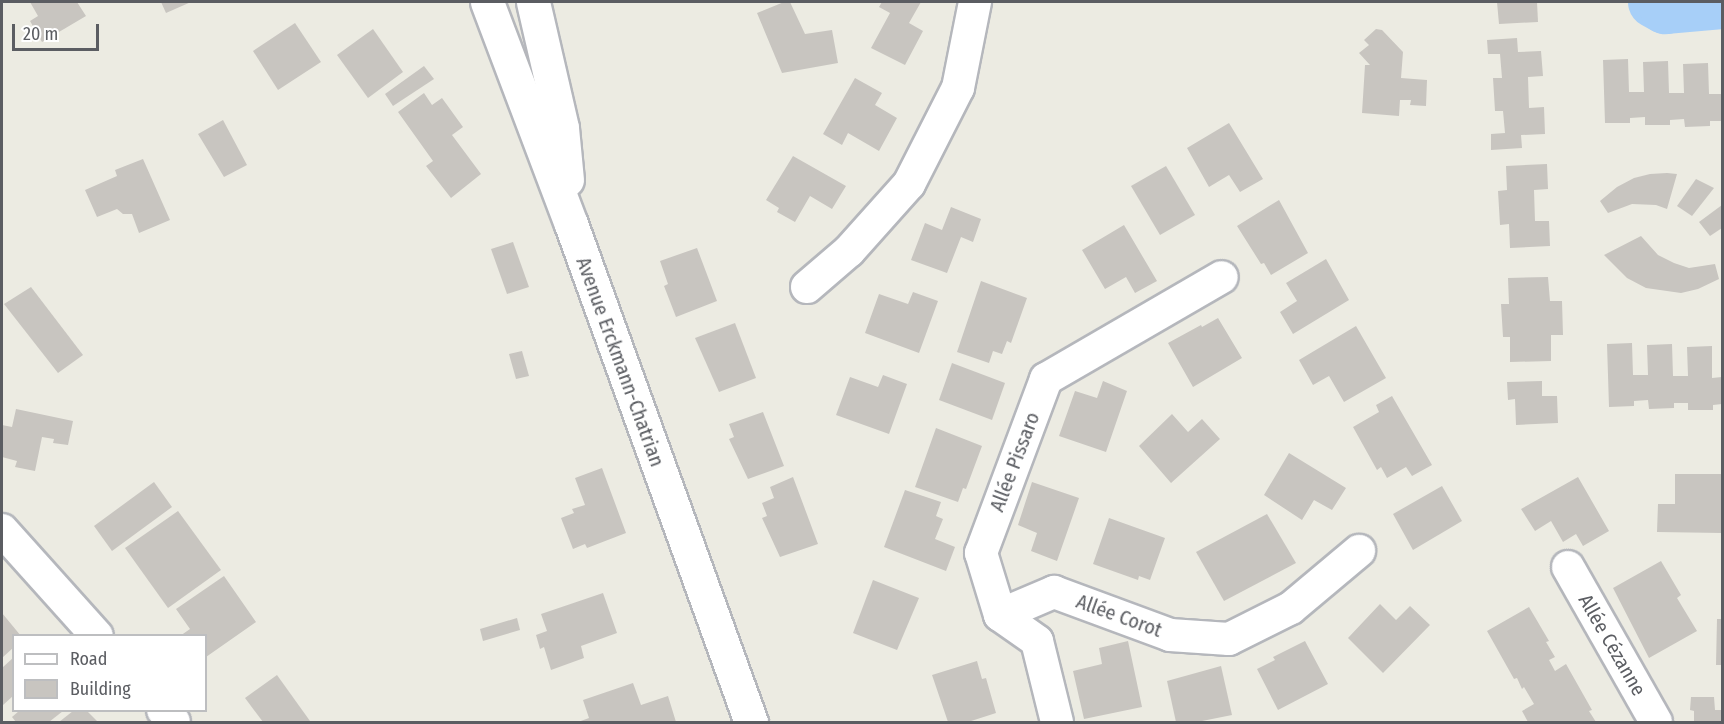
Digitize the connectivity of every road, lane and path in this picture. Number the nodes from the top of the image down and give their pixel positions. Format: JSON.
{"nodes":[{"id":1,"x":487,"y":2,"type":"edge"},
{"id":2,"x":533,"y":2,"type":"edge"},
{"id":3,"x":975,"y":2,"type":"edge"},
{"id":4,"x":571,"y":224,"type":"junction"},
{"id":5,"x":1222,"y":277,"type":"dead end"},
{"id":6,"x":807,"y":287,"type":"dead end"},
{"id":7,"x":2,"y":530,"type":"edge"},
{"id":8,"x":1359,"y":551,"type":"dead end"},
{"id":9,"x":1568,"y":567,"type":"dead end"},
{"id":10,"x":1000,"y":615,"type":"junction"},
{"id":11,"x":95,"y":634,"type":"edge"},
{"id":12,"x":752,"y":723,"type":"edge"},
{"id":13,"x":1057,"y":723,"type":"edge"},
{"id":14,"x":1656,"y":723,"type":"edge"}],
"edges":[{"from":1,"to":4,"type":"street","name":"Avenue Erckmann-Chatrian"},
{"from":2,"to":4,"type":"street"},
{"from":3,"to":6,"type":"street"},
{"from":4,"to":12,"type":"street","name":"Avenue Erckmann-Chatrian"},
{"from":5,"to":10,"type":"street","name":"Allée Pissaro"},
{"from":7,"to":11,"type":"street"},
{"from":8,"to":10,"type":"street","name":"Allée Corot"},
{"from":9,"to":14,"type":"street","name":"Allée Cézanne"},
{"from":10,"to":13,"type":"street"}]}
